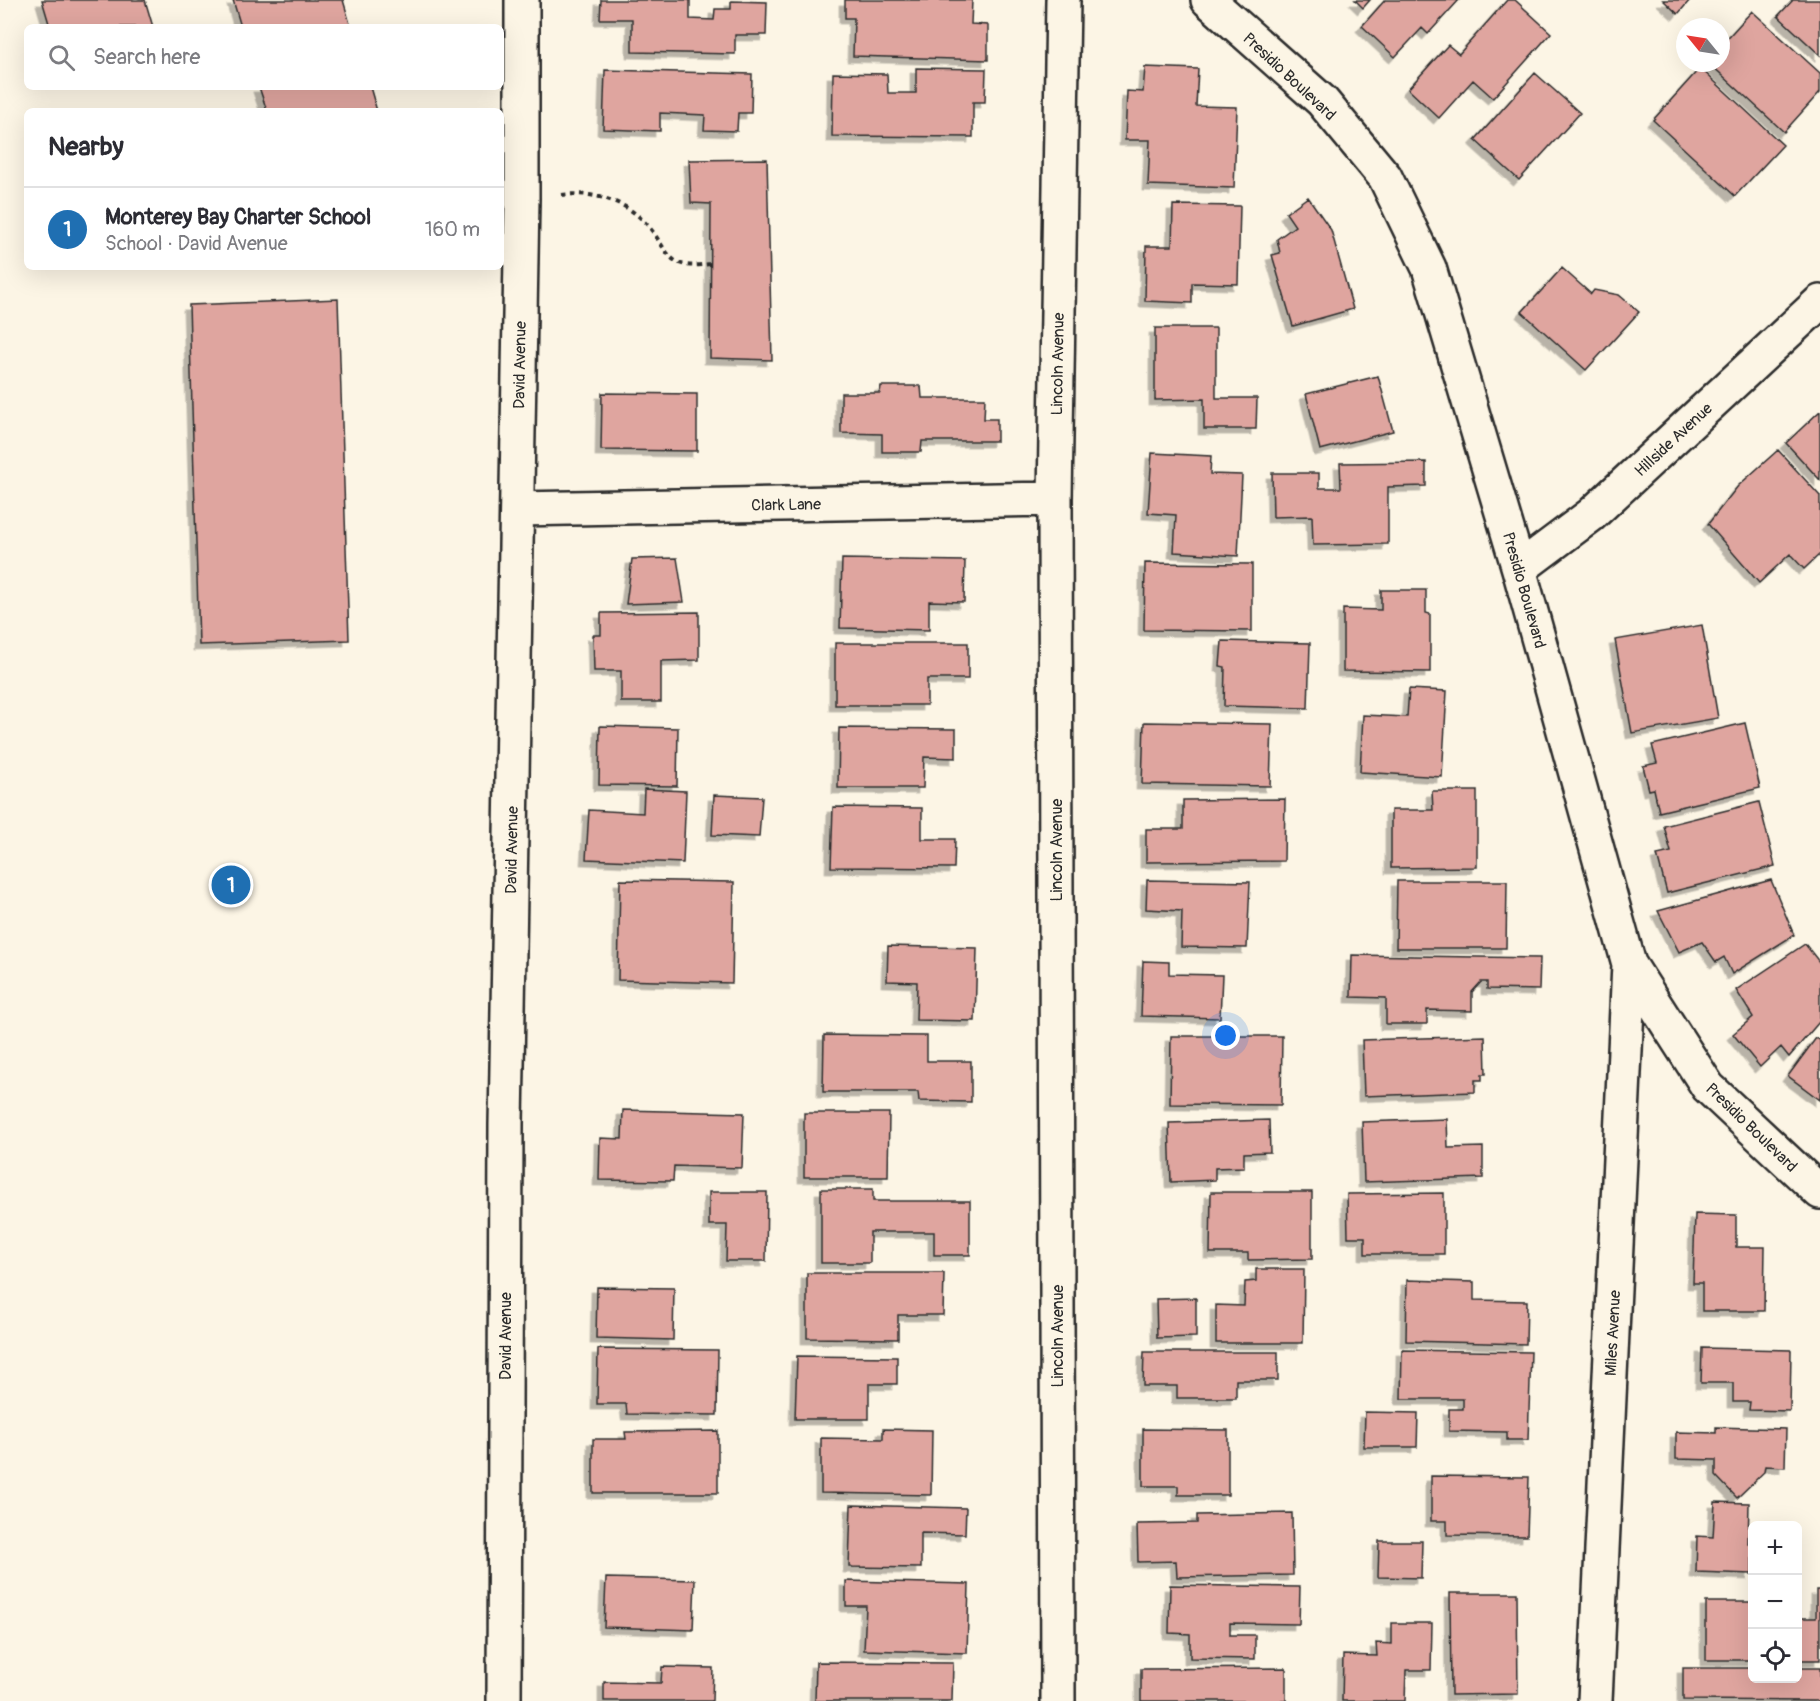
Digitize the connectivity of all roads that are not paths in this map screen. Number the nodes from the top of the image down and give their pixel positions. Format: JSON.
{"nodes":[{"id":1,"x":522,"y":0,"type":"edge"},
{"id":2,"x":1063,"y":0,"type":"edge"},
{"id":3,"x":1208,"y":0,"type":"edge"},
{"id":4,"x":1820,"y":302,"type":"edge"},
{"id":5,"x":1055,"y":499,"type":"junction"},
{"id":6,"x":517,"y":509,"type":"junction"},
{"id":7,"x":1519,"y":569,"type":"junction"},
{"id":8,"x":1629,"y":964,"type":"junction"},
{"id":9,"x":1820,"y":1192,"type":"edge"},
{"id":10,"x":504,"y":1701,"type":"edge"},
{"id":11,"x":1058,"y":1701,"type":"edge"},
{"id":12,"x":1595,"y":1701,"type":"edge"}],
"edges":[{"from":1,"to":6,"type":"street","name":"David Avenue"},
{"from":2,"to":5,"type":"street","name":"Lincoln Avenue"},
{"from":3,"to":7,"type":"street","name":"Presidio Boulevard"},
{"from":4,"to":7,"type":"street","name":"Hillside Avenue"},
{"from":5,"to":6,"type":"street","name":"Clark Lane"},
{"from":5,"to":11,"type":"street","name":"Lincoln Avenue"},
{"from":6,"to":10,"type":"street","name":"David Avenue"},
{"from":7,"to":8,"type":"street","name":"Presidio Boulevard"},
{"from":8,"to":9,"type":"street","name":"Presidio Boulevard"},
{"from":8,"to":12,"type":"street","name":"Miles Avenue"}]}
